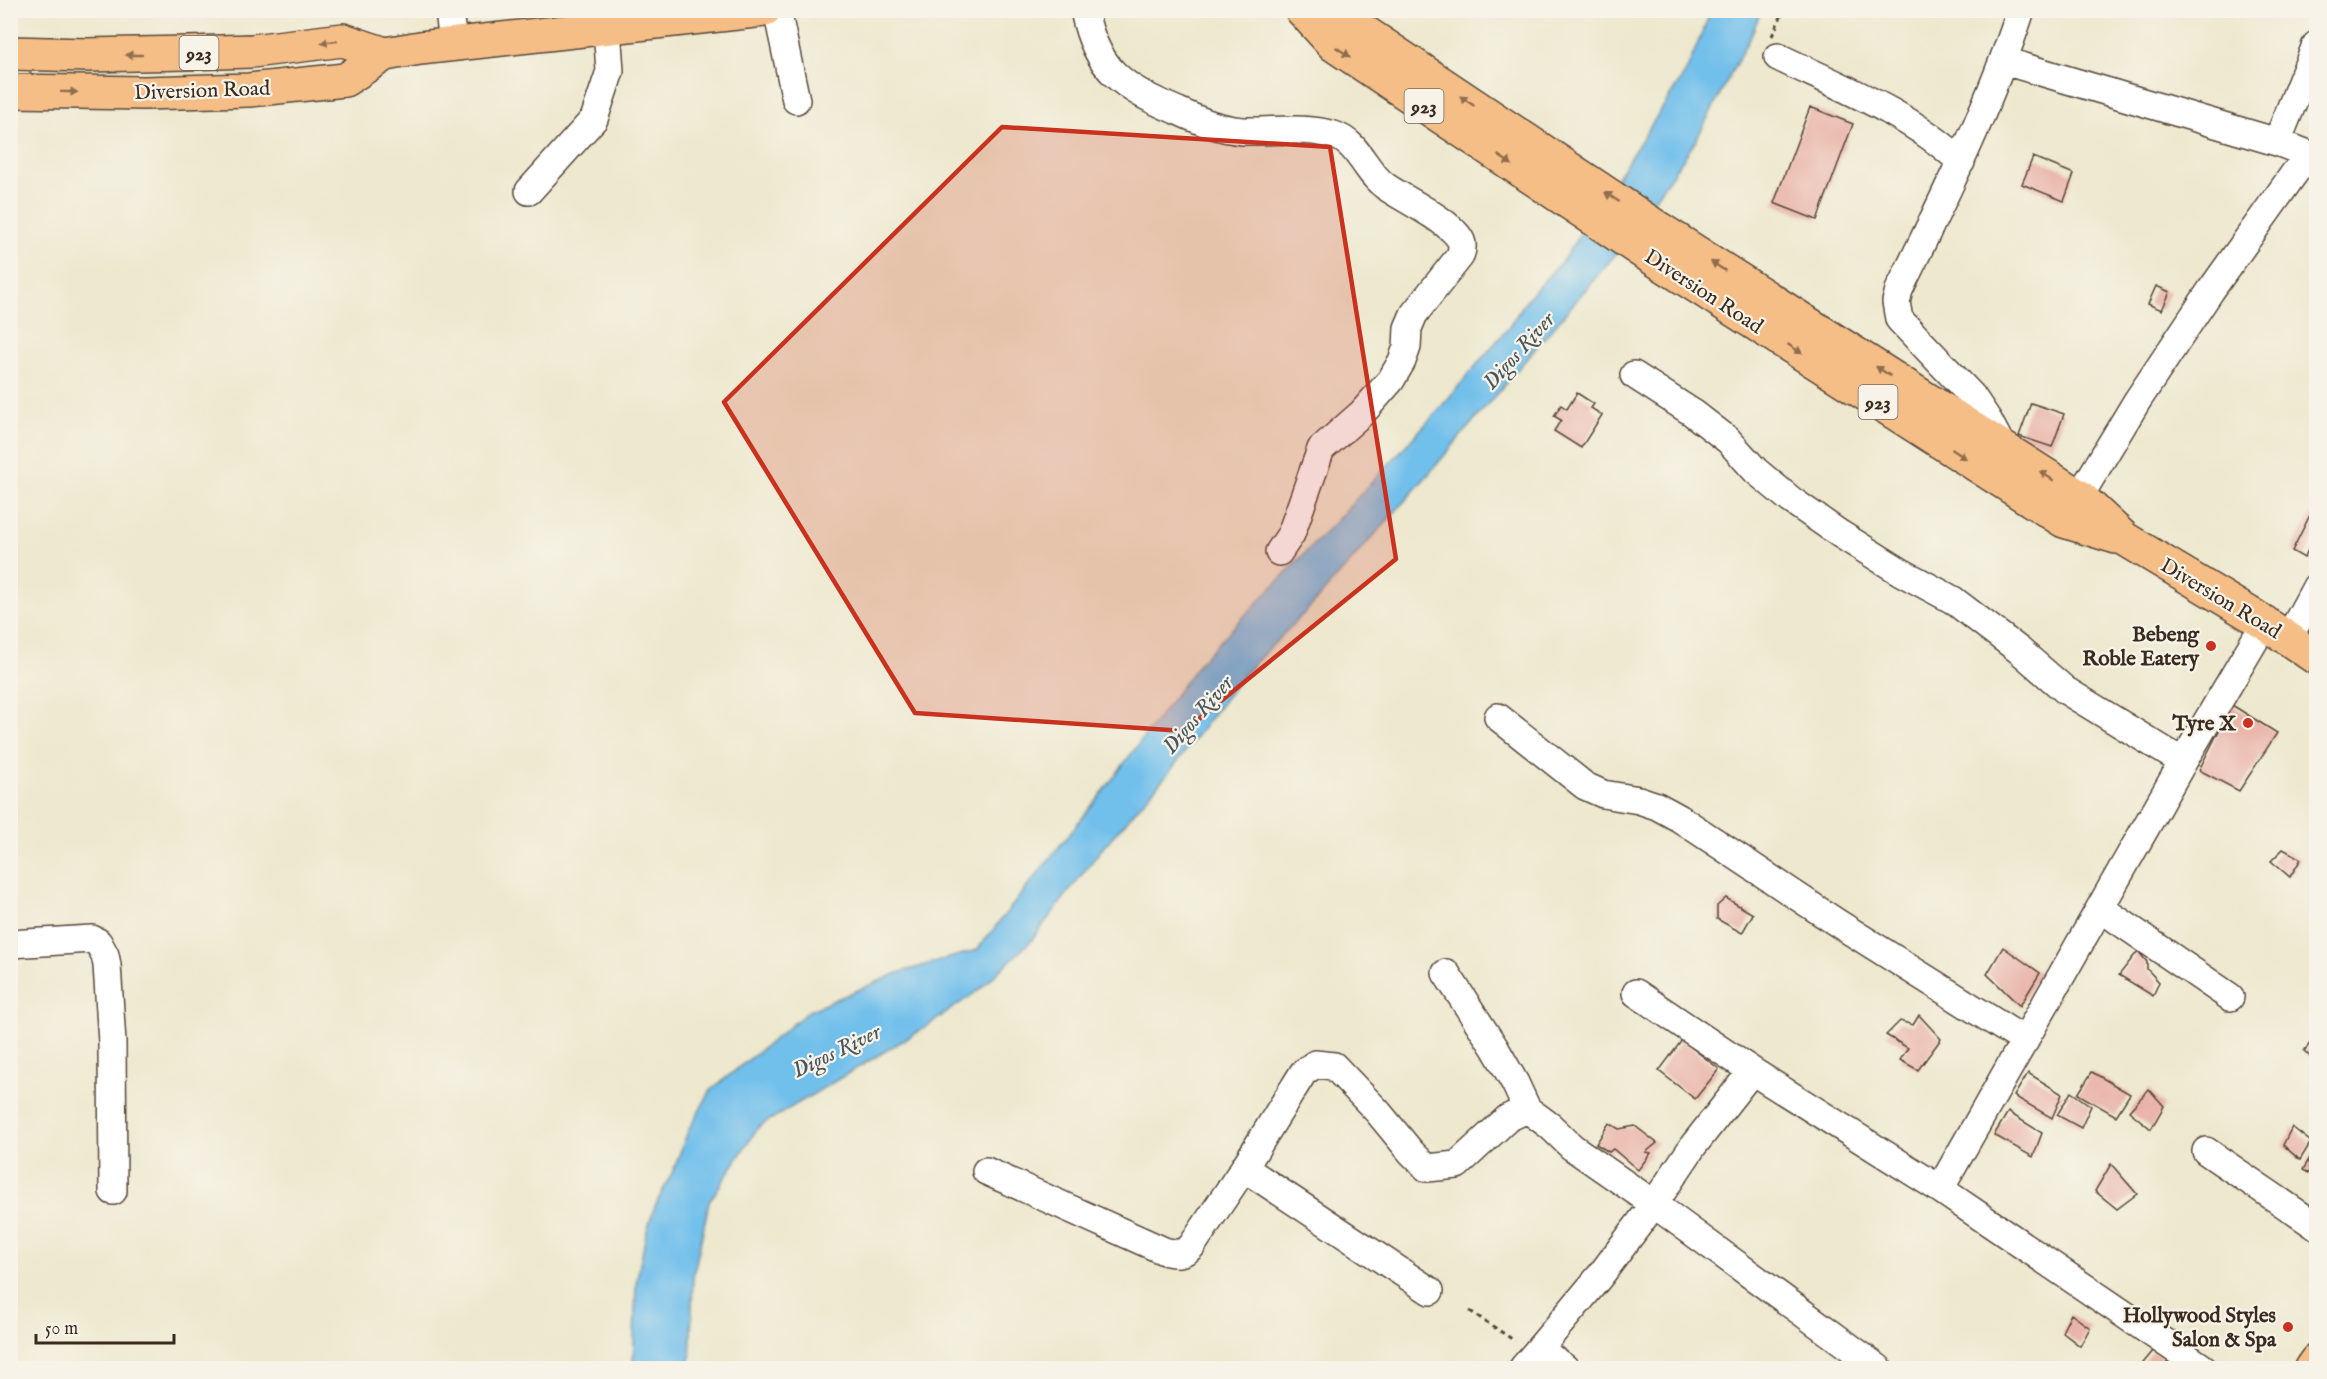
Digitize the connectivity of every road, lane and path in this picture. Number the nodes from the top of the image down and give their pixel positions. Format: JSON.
{"nodes":[{"id":1,"x":449,"y":10,"type":"edge"},
{"id":2,"x":764,"y":10,"type":"edge"},
{"id":3,"x":777,"y":10,"type":"edge"},
{"id":4,"x":1084,"y":10,"type":"edge"},
{"id":5,"x":1302,"y":10,"type":"edge"},
{"id":6,"x":1318,"y":10,"type":"edge"},
{"id":7,"x":1784,"y":10,"type":"edge"},
{"id":8,"x":2021,"y":10,"type":"edge"},
{"id":9,"x":607,"y":28,"type":"junction"},
{"id":10,"x":453,"y":44,"type":"junction"},
{"id":11,"x":2316,"y":45,"type":"edge"},
{"id":12,"x":1774,"y":49,"type":"joint"},
{"id":13,"x":10,"y":53,"type":"edge"},
{"id":14,"x":385,"y":54,"type":"junction"},
{"id":15,"x":2004,"y":61,"type":"junction"},
{"id":16,"x":10,"y":91,"type":"edge"},
{"id":17,"x":796,"y":100,"type":"dead end"},
{"id":18,"x":2277,"y":142,"type":"junction"},
{"id":19,"x":2312,"y":155,"type":"edge"},
{"id":20,"x":1961,"y":162,"type":"junction"},
{"id":21,"x":1560,"y":180,"type":"junction"},
{"id":22,"x":529,"y":191,"type":"dead end"},
{"id":23,"x":1647,"y":238,"type":"junction"},
{"id":24,"x":1634,"y":375,"type":"dead end"},
{"id":25,"x":2002,"y":448,"type":"junction"},
{"id":26,"x":2072,"y":509,"type":"junction"},
{"id":27,"x":1279,"y":552,"type":"dead end"},
{"id":28,"x":2316,"y":587,"type":"edge"},
{"id":29,"x":2277,"y":631,"type":"junction"},
{"id":30,"x":2316,"y":658,"type":"edge"},
{"id":31,"x":1498,"y":717,"type":"dead end"},
{"id":32,"x":2183,"y":762,"type":"junction"},
{"id":33,"x":2100,"y":908,"type":"junction"},
{"id":34,"x":10,"y":944,"type":"edge"},
{"id":35,"x":1446,"y":973,"type":"dead end"},
{"id":36,"x":1636,"y":993,"type":"dead end"},
{"id":37,"x":2230,"y":997,"type":"dead end"},
{"id":38,"x":2025,"y":1041,"type":"junction"},
{"id":39,"x":1752,"y":1071,"type":"junction"},
{"id":40,"x":1527,"y":1110,"type":"junction"},
{"id":41,"x":2206,"y":1151,"type":"dead end"},
{"id":42,"x":1244,"y":1168,"type":"junction"},
{"id":43,"x":986,"y":1171,"type":"dead end"},
{"id":44,"x":1940,"y":1189,"type":"junction"},
{"id":45,"x":113,"y":1191,"type":"dead end"},
{"id":46,"x":1653,"y":1204,"type":"junction"},
{"id":47,"x":2316,"y":1226,"type":"edge"},
{"id":48,"x":1430,"y":1291,"type":"dead end"},
{"id":49,"x":1470,"y":1311,"type":"dead end"},
{"id":50,"x":1531,"y":1359,"type":"edge"},
{"id":51,"x":2316,"y":1361,"type":"edge"},
{"id":52,"x":1565,"y":1368,"type":"edge"},
{"id":53,"x":1878,"y":1368,"type":"edge"},
{"id":54,"x":2203,"y":1368,"type":"edge"},
{"id":55,"x":2311,"y":1368,"type":"edge"}],
"edges":[{"from":1,"to":10,"type":"street"},
{"from":2,"to":9,"type":"main road","name":"Diversion Road","number":"923"},
{"from":3,"to":17,"type":"street"},
{"from":4,"to":27,"type":"street"},
{"from":5,"to":21,"type":"main road","name":"Diversion Road","number":"923","one_way":true},
{"from":21,"to":6,"type":"main road","name":"Diversion Road","number":"923","one_way":true},
{"from":7,"to":12,"type":"path"},
{"from":8,"to":15,"type":"street"},
{"from":9,"to":10,"type":"main road","name":"Diversion Road","number":"923"},
{"from":9,"to":22,"type":"street"},
{"from":10,"to":14,"type":"main road","name":"Diversion Road","number":"923"},
{"from":11,"to":18,"type":"street"},
{"from":12,"to":20,"type":"street"},
{"from":14,"to":13,"type":"main road","name":"Diversion Road","number":"923","one_way":true},
{"from":16,"to":14,"type":"main road","name":"Diversion Road","number":"923","one_way":true},
{"from":15,"to":18,"type":"street"},
{"from":15,"to":20,"type":"street"},
{"from":18,"to":19,"type":"street"},
{"from":19,"to":26,"type":"street"},
{"from":20,"to":25,"type":"street"},
{"from":21,"to":23,"type":"main road","name":"Diversion Road","number":"923"},
{"from":25,"to":23,"type":"main road","name":"Diversion Road","number":"923","one_way":true},
{"from":23,"to":26,"type":"main road","name":"Diversion Road","number":"923","one_way":true},
{"from":24,"to":32,"type":"street"},
{"from":26,"to":25,"type":"main road","name":"Diversion Road","number":"923","one_way":true},
{"from":26,"to":29,"type":"main road","name":"Diversion Road","number":"923"},
{"from":28,"to":29,"type":"street"},
{"from":29,"to":30,"type":"main road","name":"Diversion Road","number":"923"},
{"from":29,"to":32,"type":"street"},
{"from":31,"to":38,"type":"street"},
{"from":32,"to":33,"type":"street"},
{"from":33,"to":37,"type":"street"},
{"from":33,"to":38,"type":"street"},
{"from":34,"to":45,"type":"street"},
{"from":35,"to":40,"type":"street"},
{"from":36,"to":39,"type":"street"},
{"from":38,"to":44,"type":"street"},
{"from":39,"to":44,"type":"street"},
{"from":39,"to":46,"type":"street"},
{"from":40,"to":42,"type":"street"},
{"from":40,"to":46,"type":"street"},
{"from":41,"to":47,"type":"street"},
{"from":42,"to":43,"type":"street"},
{"from":42,"to":48,"type":"street"},
{"from":44,"to":54,"type":"street"},
{"from":46,"to":50,"type":"street"},
{"from":46,"to":53,"type":"street"},
{"from":49,"to":50,"type":"path"},
{"from":50,"to":52,"type":"street"},
{"from":51,"to":55,"type":"main road"}]}
